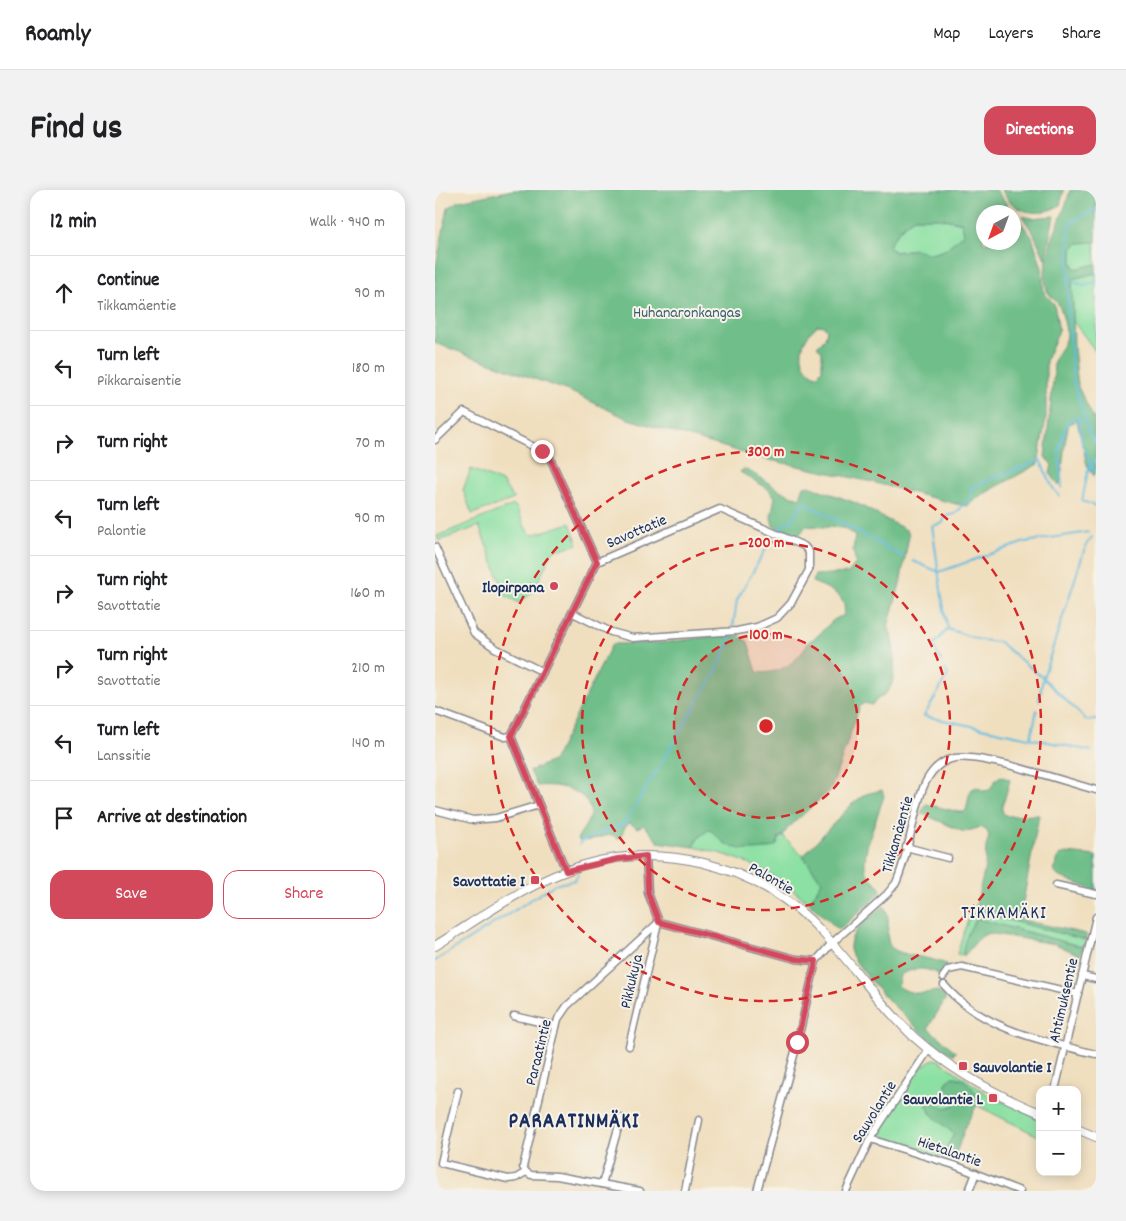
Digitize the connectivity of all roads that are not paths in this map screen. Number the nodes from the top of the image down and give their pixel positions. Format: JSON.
{"nodes":[{"id":1,"x":435,"y":440,"type":"edge"},
{"id":2,"x":435,"y":547,"type":"edge"},
{"id":3,"x":597,"y":562,"type":"junction"},
{"id":4,"x":573,"y":613,"type":"junction"},
{"id":5,"x":543,"y":672,"type":"junction"},
{"id":6,"x":435,"y":711,"type":"edge"},
{"id":7,"x":511,"y":736,"type":"junction"},
{"id":8,"x":1096,"y":790,"type":"edge"},
{"id":9,"x":539,"y":806,"type":"junction"},
{"id":10,"x":435,"y":810,"type":"edge"},
{"id":11,"x":906,"y":847,"type":"junction"},
{"id":12,"x":646,"y":856,"type":"junction"},
{"id":13,"x":949,"y":858,"type":"dead end"},
{"id":14,"x":566,"y":871,"type":"junction"},
{"id":15,"x":1056,"y":885,"type":"dead end"},
{"id":16,"x":1096,"y":894,"type":"edge"},
{"id":17,"x":1096,"y":917,"type":"edge"},
{"id":18,"x":659,"y":922,"type":"junction"},
{"id":19,"x":831,"y":943,"type":"junction"},
{"id":20,"x":435,"y":946,"type":"edge"},
{"id":21,"x":816,"y":961,"type":"junction"},
{"id":22,"x":1082,"y":976,"type":"junction"},
{"id":23,"x":943,"y":977,"type":"dead end"},
{"id":24,"x":1096,"y":980,"type":"edge"},
{"id":25,"x":944,"y":985,"type":"dead end"},
{"id":26,"x":1077,"y":994,"type":"junction"},
{"id":27,"x":514,"y":1016,"type":"dead end"},
{"id":28,"x":556,"y":1026,"type":"junction"},
{"id":29,"x":629,"y":1046,"type":"dead end"},
{"id":30,"x":1065,"y":1047,"type":"junction"},
{"id":31,"x":929,"y":1049,"type":"junction"},
{"id":32,"x":1096,"y":1054,"type":"edge"},
{"id":33,"x":1056,"y":1086,"type":"edge"},
{"id":34,"x":458,"y":1091,"type":"dead end"},
{"id":35,"x":1036,"y":1111,"type":"edge"},
{"id":36,"x":621,"y":1118,"type":"dead end"},
{"id":37,"x":699,"y":1120,"type":"dead end"},
{"id":38,"x":1081,"y":1131,"type":"edge"},
{"id":39,"x":1096,"y":1137,"type":"edge"},
{"id":40,"x":870,"y":1140,"type":"junction"},
{"id":41,"x":526,"y":1172,"type":"junction"},
{"id":42,"x":976,"y":1173,"type":"junction"},
{"id":43,"x":603,"y":1184,"type":"junction"},
{"id":44,"x":640,"y":1191,"type":"edge"},
{"id":45,"x":685,"y":1191,"type":"edge"},
{"id":46,"x":757,"y":1191,"type":"edge"},
{"id":47,"x":846,"y":1191,"type":"edge"},
{"id":48,"x":969,"y":1191,"type":"edge"},
{"id":49,"x":1019,"y":1191,"type":"edge"}],
"edges":[{"from":1,"to":3,"type":"street"},
{"from":2,"to":5,"type":"street"},
{"from":3,"to":4,"type":"street","name":"Savottatie"},
{"from":3,"to":4,"type":"street","name":"Savottatie"},
{"from":4,"to":5,"type":"street","name":"Savottatie"},
{"from":5,"to":7,"type":"street","name":"Savottatie"},
{"from":6,"to":7,"type":"street"},
{"from":7,"to":9,"type":"street"},
{"from":8,"to":11,"type":"street","name":"Tikkamäentie"},
{"from":9,"to":10,"type":"street"},
{"from":9,"to":14,"type":"street"},
{"from":11,"to":13,"type":"street"},
{"from":11,"to":19,"type":"street","name":"Tikkamäentie"},
{"from":12,"to":14,"type":"street","name":"Palontie"},
{"from":12,"to":18,"type":"street"},
{"from":12,"to":19,"type":"street","name":"Palontie"},
{"from":14,"to":20,"type":"street","name":"Palontie"},
{"from":15,"to":16,"type":"street"},
{"from":17,"to":22,"type":"street","name":"Ahtimuksentie"},
{"from":18,"to":21,"type":"street"},
{"from":18,"to":28,"type":"street","name":"Paraatintie"},
{"from":18,"to":29,"type":"street","name":"Pikkukuja"},
{"from":19,"to":21,"type":"street","name":"Tikkamäentie"},
{"from":19,"to":31,"type":"street","name":"Palontie"},
{"from":21,"to":46,"type":"street","name":"Tikkamäentie"},
{"from":22,"to":24,"type":"street"},
{"from":22,"to":26,"type":"street","name":"Ahtimuksentie"},
{"from":23,"to":26,"type":"street"},
{"from":25,"to":30,"type":"street"},
{"from":26,"to":30,"type":"street","name":"Ahtimuksentie"},
{"from":27,"to":28,"type":"street"},
{"from":28,"to":41,"type":"street","name":"Paraatintie"},
{"from":30,"to":32,"type":"street"},
{"from":30,"to":33,"type":"street","name":"Ahtimuksentie"},
{"from":31,"to":35,"type":"street","name":"Palontie"},
{"from":31,"to":40,"type":"street","name":"Sauvolantie"},
{"from":34,"to":41,"type":"street"},
{"from":36,"to":43,"type":"street"},
{"from":37,"to":45,"type":"street"},
{"from":38,"to":39,"type":"street"},
{"from":40,"to":42,"type":"street","name":"Hietalantie"},
{"from":40,"to":47,"type":"street","name":"Sauvolantie"},
{"from":41,"to":43,"type":"street"},
{"from":42,"to":48,"type":"street"},
{"from":42,"to":49,"type":"street","name":"Hietalantie"},
{"from":43,"to":44,"type":"street"}]}
